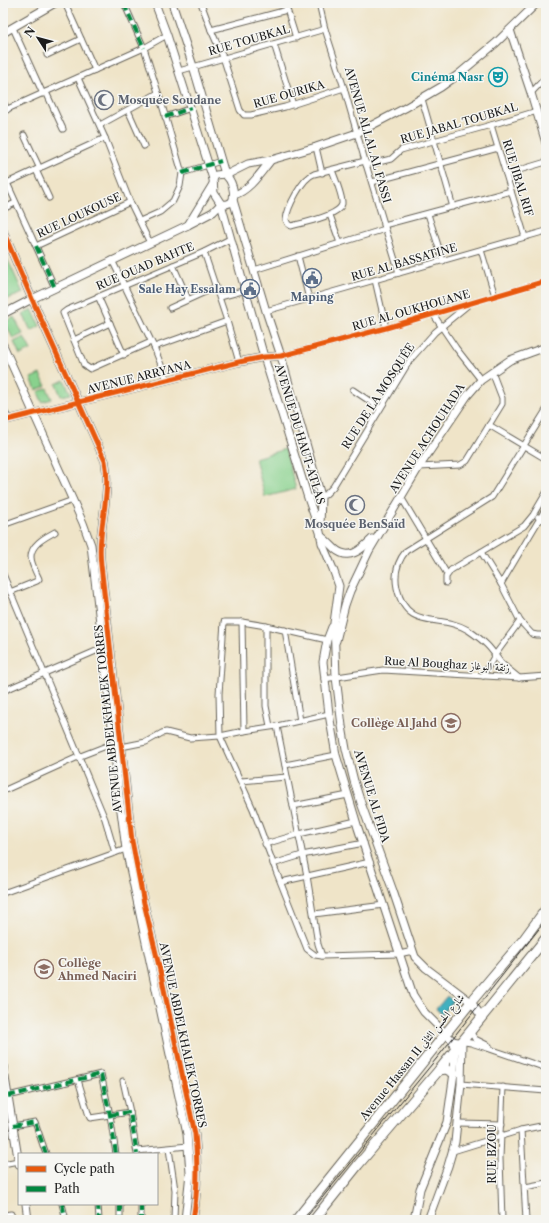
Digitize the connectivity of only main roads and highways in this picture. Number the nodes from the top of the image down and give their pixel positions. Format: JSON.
{"nodes":[{"id":1,"x":546,"y":910,"type":"edge"},
{"id":2,"x":546,"y":938,"type":"edge"},
{"id":3,"x":439,"y":1070,"type":"junction"},
{"id":4,"x":454,"y":1073,"type":"road end"},
{"id":5,"x":296,"y":1220,"type":"edge"},
{"id":6,"x":314,"y":1220,"type":"edge"}],
"edges":[{"from":1,"to":5,"type":"highway","name":"Avenue Hassan II شارع الحسن الثاني"},
{"from":2,"to":3,"type":"highway"},
{"from":3,"to":4,"type":"highway"},
{"from":3,"to":6,"type":"highway"}]}
